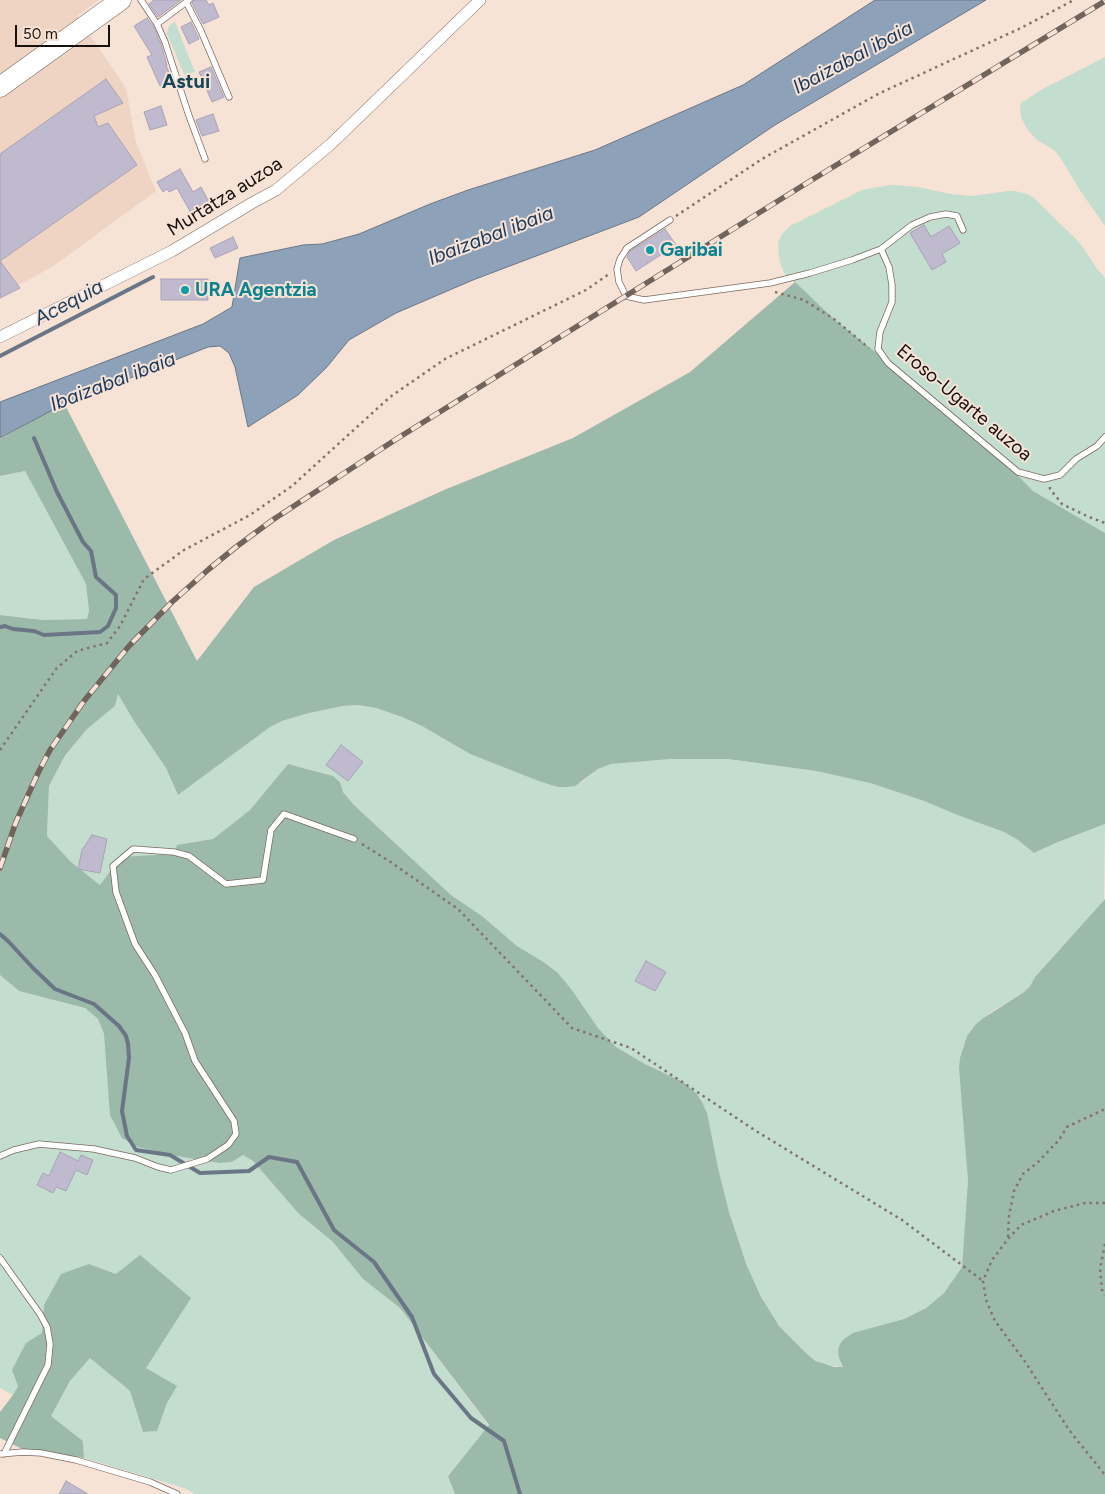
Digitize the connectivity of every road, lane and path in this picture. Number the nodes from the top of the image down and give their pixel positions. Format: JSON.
{"nodes":[{"id":1,"x":121,"y":0,"type":"edge"},
{"id":2,"x":141,"y":0,"type":"edge"},
{"id":3,"x":480,"y":0,"type":"edge"},
{"id":4,"x":1074,"y":0,"type":"edge"},
{"id":5,"x":188,"y":1,"type":"edge"},
{"id":6,"x":157,"y":24,"type":"junction"},
{"id":7,"x":0,"y":87,"type":"edge"},
{"id":8,"x":228,"y":97,"type":"dead end"},
{"id":9,"x":205,"y":159,"type":"dead end"},
{"id":10,"x":670,"y":220,"type":"joint"},
{"id":11,"x":963,"y":230,"type":"dead end"},
{"id":12,"x":881,"y":249,"type":"junction"},
{"id":13,"x":617,"y":269,"type":"junction"},
{"id":14,"x":770,"y":291,"type":"dead end"},
{"id":15,"x":0,"y":337,"type":"edge"},
{"id":16,"x":872,"y":350,"type":"dead end"},
{"id":17,"x":1105,"y":437,"type":"edge"},
{"id":18,"x":1048,"y":478,"type":"junction"},
{"id":19,"x":1105,"y":523,"type":"edge"},
{"id":20,"x":0,"y":750,"type":"edge"},
{"id":21,"x":354,"y":839,"type":"joint"},
{"id":22,"x":1105,"y":1109,"type":"edge"},
{"id":23,"x":0,"y":1156,"type":"edge"},
{"id":24,"x":1105,"y":1203,"type":"edge"},
{"id":25,"x":1008,"y":1239,"type":"junction"},
{"id":26,"x":1105,"y":1244,"type":"edge"},
{"id":27,"x":0,"y":1258,"type":"edge"},
{"id":28,"x":983,"y":1282,"type":"junction"},
{"id":29,"x":1105,"y":1295,"type":"edge"},
{"id":30,"x":2,"y":1454,"type":"edge"},
{"id":31,"x":1105,"y":1475,"type":"edge"},
{"id":32,"x":177,"y":1494,"type":"edge"}],
"edges":[{"from":1,"to":7,"type":"highway"},
{"from":2,"to":6,"type":"lane"},
{"from":3,"to":15,"type":"street","name":"Murtatza auzoa"},
{"from":4,"to":10,"type":"path"},
{"from":5,"to":6,"type":"lane"},
{"from":5,"to":8,"type":"lane"},
{"from":6,"to":9,"type":"lane"},
{"from":10,"to":13,"type":"lane"},
{"from":11,"to":12,"type":"lane"},
{"from":12,"to":13,"type":"lane"},
{"from":12,"to":18,"type":"lane","name":"Eroso-Ugarte auzoa"},
{"from":13,"to":20,"type":"path"},
{"from":14,"to":16,"type":"path"},
{"from":17,"to":18,"type":"lane","name":"Eroso-Ugarte auzoa"},
{"from":18,"to":19,"type":"path"},
{"from":21,"to":23,"type":"lane"},
{"from":21,"to":28,"type":"path"},
{"from":22,"to":25,"type":"path"},
{"from":24,"to":25,"type":"path"},
{"from":25,"to":28,"type":"path"},
{"from":26,"to":29,"type":"path"},
{"from":27,"to":30,"type":"lane"},
{"from":28,"to":31,"type":"path"},
{"from":30,"to":32,"type":"lane"}]}
